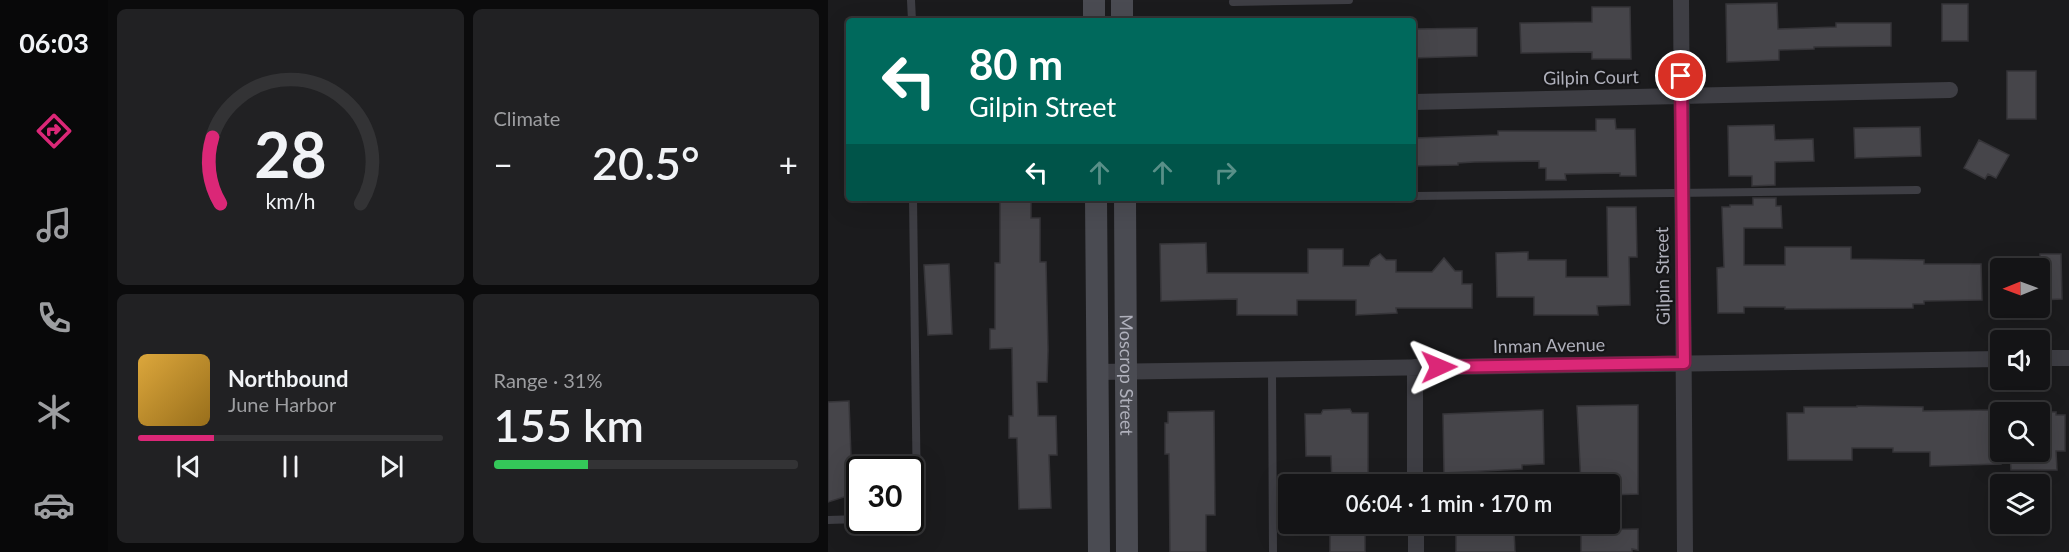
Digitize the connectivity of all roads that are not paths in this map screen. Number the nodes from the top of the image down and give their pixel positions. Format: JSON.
{"nodes":[{"id":1,"x":911,"y":0,"type":"edge"},
{"id":2,"x":1094,"y":0,"type":"edge"},
{"id":3,"x":1122,"y":0,"type":"edge"},
{"id":4,"x":1348,"y":0,"type":"edge"},
{"id":5,"x":1681,"y":0,"type":"edge"},
{"id":6,"x":1233,"y":2,"type":"dead end"},
{"id":7,"x":912,"y":18,"type":"edge"},
{"id":8,"x":1094,"y":18,"type":"edge"},
{"id":9,"x":1122,"y":18,"type":"edge"},
{"id":10,"x":1950,"y":90,"type":"dead end"},
{"id":11,"x":1681,"y":97,"type":"junction"},
{"id":12,"x":1416,"y":102,"type":"edge"},
{"id":13,"x":1917,"y":190,"type":"dead end"},
{"id":14,"x":1681,"y":193,"type":"junction"},
{"id":15,"x":1416,"y":196,"type":"edge"},
{"id":16,"x":914,"y":201,"type":"edge"},
{"id":17,"x":1096,"y":201,"type":"edge"},
{"id":18,"x":1125,"y":201,"type":"edge"},
{"id":19,"x":2050,"y":358,"type":"edge"},
{"id":20,"x":2069,"y":358,"type":"edge"},
{"id":21,"x":1990,"y":359,"type":"edge"},
{"id":22,"x":1684,"y":363,"type":"junction"},
{"id":23,"x":1415,"y":367,"type":"junction"},
{"id":24,"x":1272,"y":370,"type":"junction"},
{"id":25,"x":1097,"y":372,"type":"junction"},
{"id":26,"x":1127,"y":372,"type":"junction"},
{"id":27,"x":917,"y":456,"type":"edge"},
{"id":28,"x":1415,"y":474,"type":"edge"},
{"id":29,"x":846,"y":519,"type":"edge"},
{"id":30,"x":828,"y":520,"type":"edge"},
{"id":31,"x":1416,"y":534,"type":"edge"},
{"id":32,"x":1099,"y":552,"type":"edge"},
{"id":33,"x":1127,"y":552,"type":"edge"},
{"id":34,"x":1273,"y":552,"type":"edge"},
{"id":35,"x":1416,"y":552,"type":"edge"},
{"id":36,"x":1685,"y":552,"type":"edge"}],
"edges":[{"from":1,"to":7,"type":"lane"},
{"from":2,"to":8,"type":"street"},
{"from":3,"to":9,"type":"street"},
{"from":4,"to":6,"type":"lane"},
{"from":5,"to":11,"type":"street","name":"Gilpin Street"},
{"from":10,"to":11,"type":"street","name":"Gilpin Court"},
{"from":11,"to":12,"type":"street","name":"Gilpin Court"},
{"from":11,"to":14,"type":"street","name":"Gilpin Street"},
{"from":13,"to":14,"type":"lane"},
{"from":14,"to":15,"type":"lane"},
{"from":14,"to":22,"type":"street","name":"Gilpin Street"},
{"from":16,"to":27,"type":"lane"},
{"from":17,"to":25,"type":"street","name":"Moscrop Street"},
{"from":18,"to":26,"type":"street","name":"Moscrop Street"},
{"from":19,"to":20,"type":"street"},
{"from":21,"to":22,"type":"street","name":"Inman Avenue"},
{"from":22,"to":23,"type":"street","name":"Inman Avenue"},
{"from":22,"to":36,"type":"street","name":"Gilpin Street"},
{"from":23,"to":24,"type":"street","name":"Inman Avenue"},
{"from":23,"to":28,"type":"street"},
{"from":24,"to":26,"type":"street","name":"Inman Avenue"},
{"from":24,"to":34,"type":"lane"},
{"from":25,"to":26,"type":"street","name":"Inman Avenue"},
{"from":25,"to":32,"type":"street","name":"Moscrop Street"},
{"from":26,"to":33,"type":"street","name":"Moscrop Street"},
{"from":29,"to":30,"type":"lane"},
{"from":31,"to":35,"type":"street"}]}
